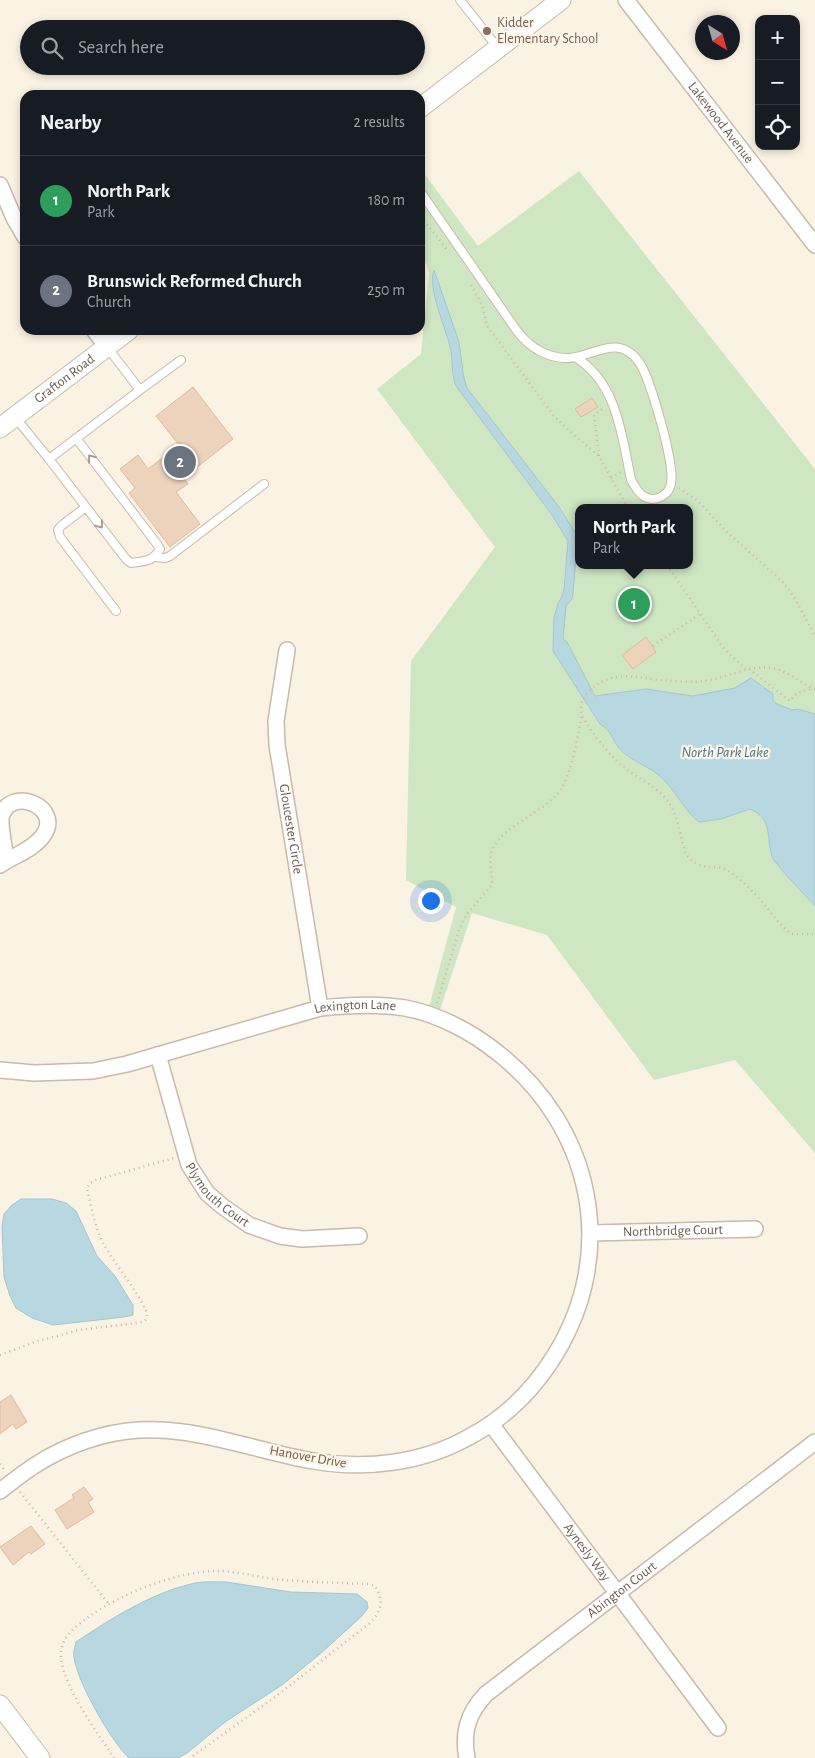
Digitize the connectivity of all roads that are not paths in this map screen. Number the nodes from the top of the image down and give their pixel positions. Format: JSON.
{"nodes":[{"id":1,"x":460,"y":0,"type":"edge"},
{"id":2,"x":561,"y":0,"type":"edge"},
{"id":3,"x":626,"y":0,"type":"edge"},
{"id":4,"x":498,"y":48,"type":"junction"},
{"id":5,"x":425,"y":104,"type":"edge"},
{"id":6,"x":0,"y":185,"type":"edge"},
{"id":7,"x":425,"y":198,"type":"edge"},
{"id":8,"x":20,"y":228,"type":"edge"},
{"id":9,"x":815,"y":245,"type":"edge"},
{"id":10,"x":98,"y":335,"type":"edge"},
{"id":11,"x":123,"y":335,"type":"edge"},
{"id":12,"x":107,"y":347,"type":"junction"},
{"id":13,"x":575,"y":357,"type":"junction"},
{"id":14,"x":181,"y":360,"type":"dead end"},
{"id":15,"x":140,"y":390,"type":"junction"},
{"id":16,"x":15,"y":417,"type":"junction"},
{"id":17,"x":0,"y":428,"type":"edge"},
{"id":18,"x":76,"y":438,"type":"junction"},
{"id":19,"x":49,"y":459,"type":"junction"},
{"id":20,"x":264,"y":484,"type":"dead end"},
{"id":21,"x":86,"y":507,"type":"junction"},
{"id":22,"x":155,"y":557,"type":"junction"},
{"id":23,"x":116,"y":611,"type":"dead end"},
{"id":24,"x":287,"y":650,"type":"dead end"},
{"id":25,"x":320,"y":1008,"type":"junction"},
{"id":26,"x":158,"y":1055,"type":"junction"},
{"id":27,"x":0,"y":1070,"type":"edge"},
{"id":28,"x":755,"y":1229,"type":"dead end"},
{"id":29,"x":591,"y":1233,"type":"junction"},
{"id":30,"x":359,"y":1236,"type":"dead end"},
{"id":31,"x":491,"y":1424,"type":"junction"},
{"id":32,"x":815,"y":1442,"type":"edge"},
{"id":33,"x":0,"y":1491,"type":"edge"},
{"id":34,"x":618,"y":1593,"type":"junction"},
{"id":35,"x":0,"y":1705,"type":"edge"},
{"id":36,"x":718,"y":1728,"type":"dead end"},
{"id":37,"x":40,"y":1758,"type":"edge"},
{"id":38,"x":467,"y":1758,"type":"edge"}],
"edges":[{"from":1,"to":4,"type":"lane"},
{"from":2,"to":4,"type":"street"},
{"from":3,"to":9,"type":"street","name":"Lakewood Avenue"},
{"from":4,"to":5,"type":"street"},
{"from":6,"to":8,"type":"street"},
{"from":7,"to":13,"type":"lane"},
{"from":10,"to":12,"type":"street"},
{"from":11,"to":12,"type":"street","name":"Grafton Road"},
{"from":12,"to":15,"type":"lane"},
{"from":12,"to":16,"type":"street","name":"Grafton Road"},
{"from":13,"to":13,"type":"lane"},
{"from":14,"to":15,"type":"lane"},
{"from":15,"to":18,"type":"lane"},
{"from":16,"to":17,"type":"street","name":"Grafton Road"},
{"from":16,"to":19,"type":"lane"},
{"from":18,"to":19,"type":"lane"},
{"from":22,"to":18,"type":"lane","one_way":true},
{"from":19,"to":21,"type":"lane"},
{"from":20,"to":22,"type":"lane"},
{"from":21,"to":22,"type":"lane","one_way":true},
{"from":21,"to":23,"type":"lane"},
{"from":24,"to":25,"type":"street","name":"Gloucester Circle"},
{"from":25,"to":26,"type":"street","name":"Lexington Lane"},
{"from":25,"to":29,"type":"street","name":"Lexington Lane"},
{"from":26,"to":27,"type":"street","name":"Lexington Lane"},
{"from":26,"to":30,"type":"street","name":"Plymouth Court"},
{"from":28,"to":29,"type":"street","name":"Northbridge Court"},
{"from":29,"to":31,"type":"street","name":"Hanover Drive"},
{"from":31,"to":33,"type":"street","name":"Hanover Drive"},
{"from":31,"to":34,"type":"street","name":"Aynesly Way"},
{"from":32,"to":34,"type":"street","name":"Abington Court"},
{"from":34,"to":36,"type":"street","name":"Aynesly Way"},
{"from":34,"to":38,"type":"street","name":"Abington Court"},
{"from":35,"to":37,"type":"street"}]}
